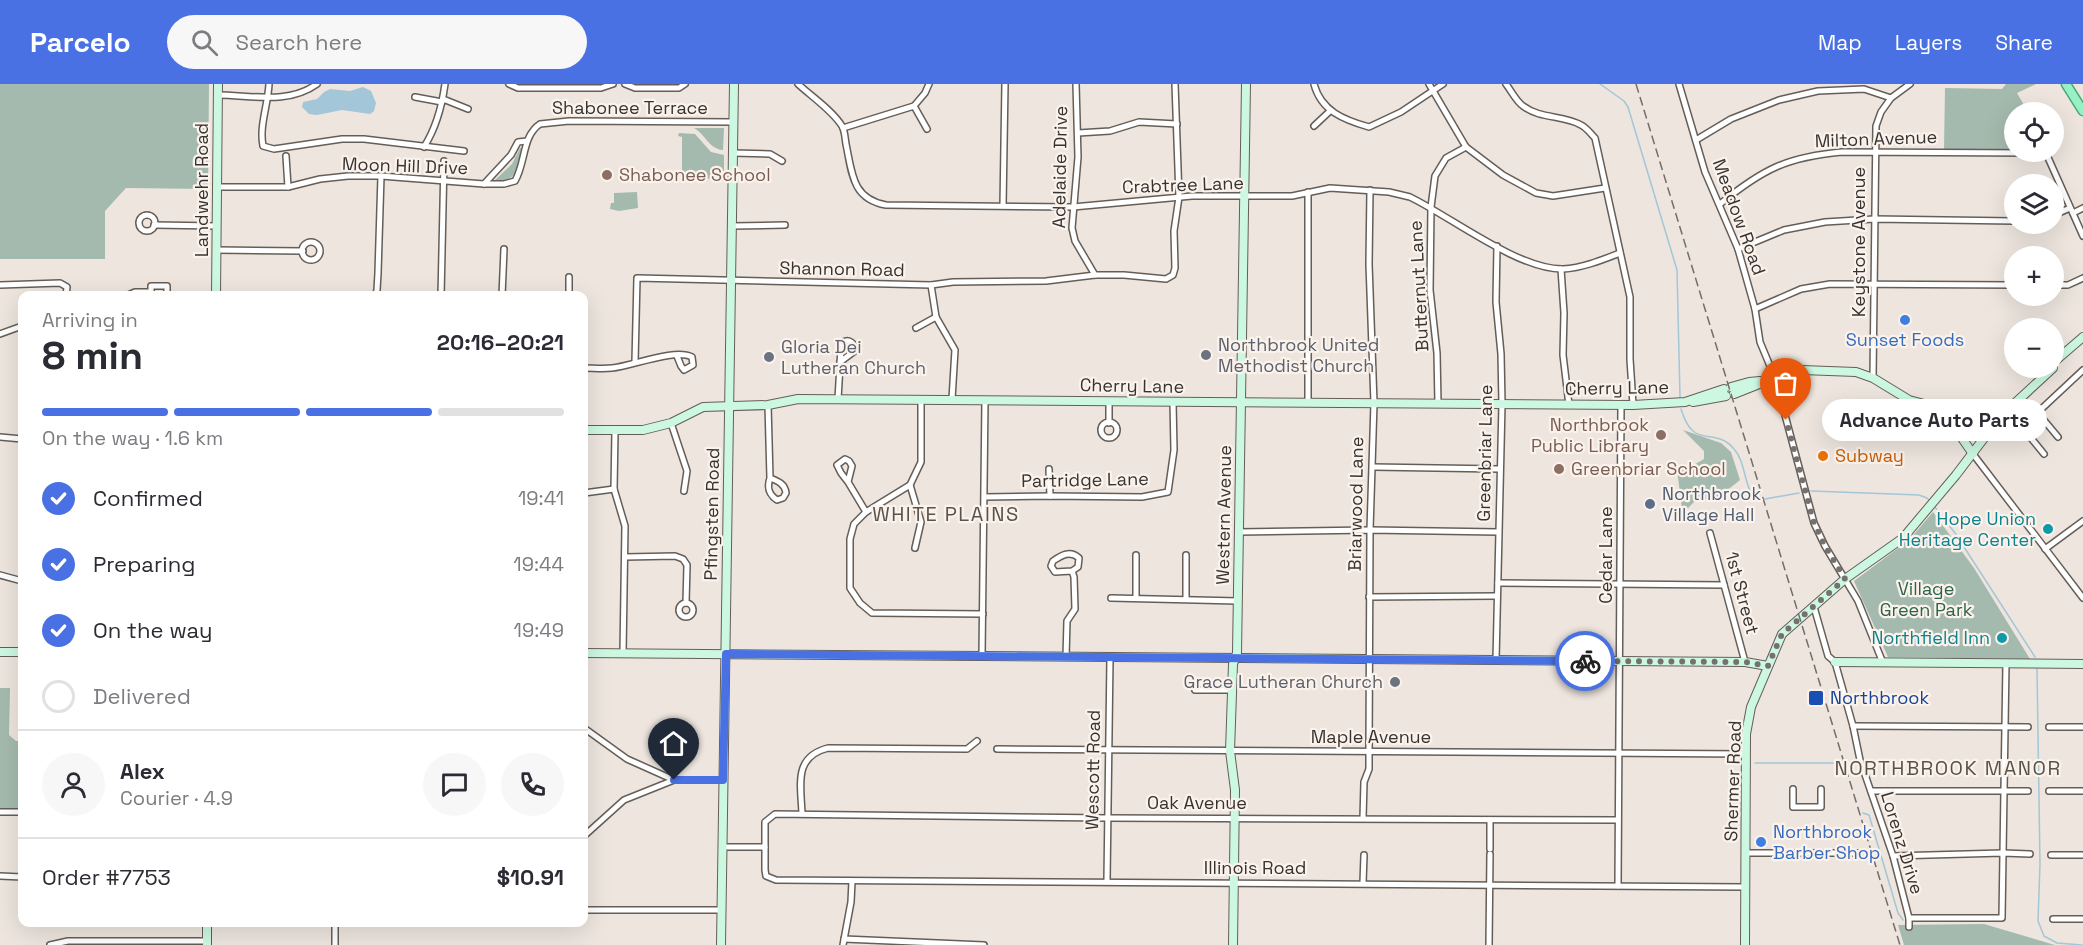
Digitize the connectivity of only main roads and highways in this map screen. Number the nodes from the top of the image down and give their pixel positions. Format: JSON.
{"nodes":[{"id":1,"x":2066,"y":84,"type":"edge"},
{"id":2,"x":2083,"y":111,"type":"edge"}],
"edges":[{"from":1,"to":2,"type":"main road"}]}
